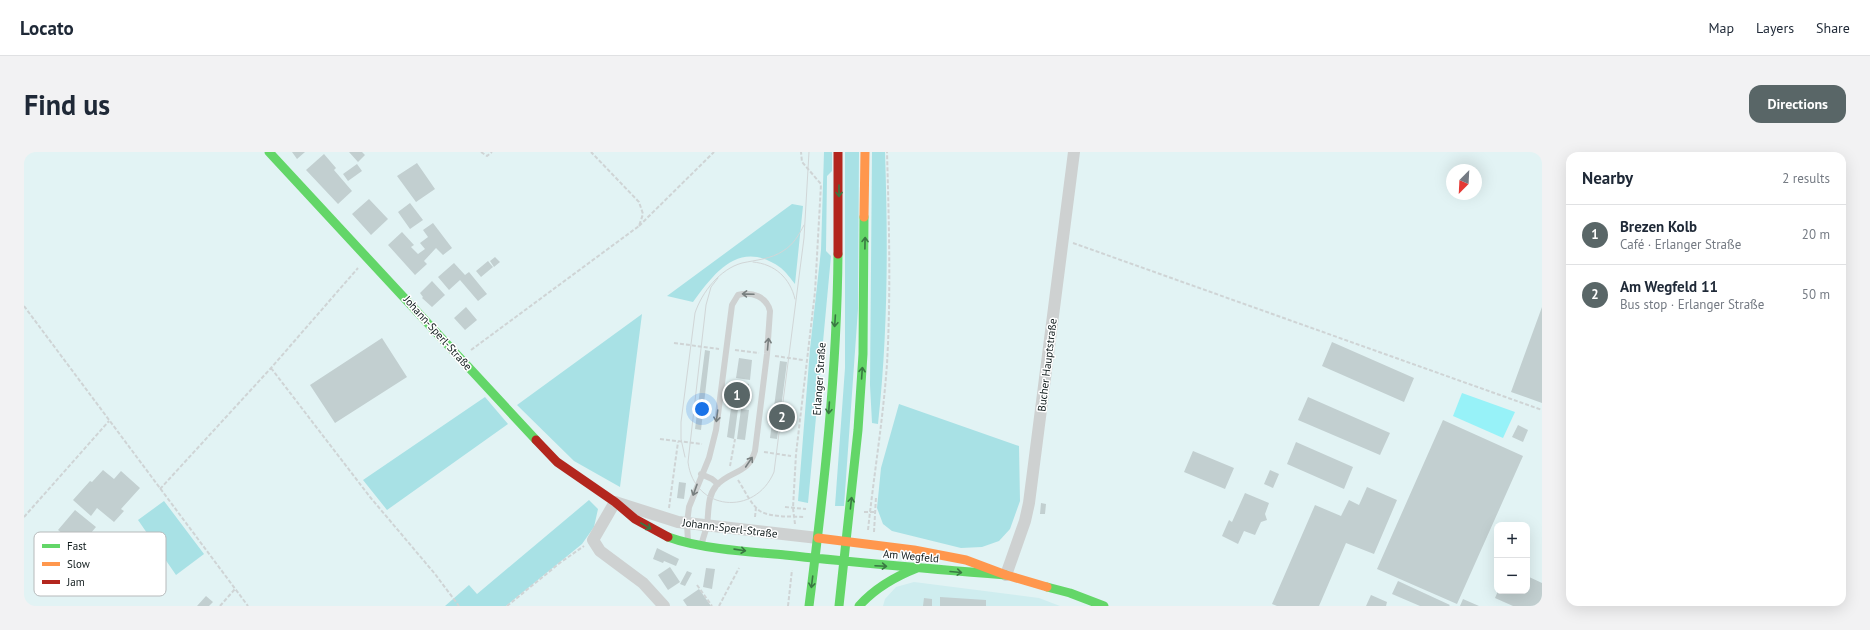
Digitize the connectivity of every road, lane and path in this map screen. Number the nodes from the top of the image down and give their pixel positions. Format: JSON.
{"nodes":[{"id":1,"x":269,"y":152,"type":"edge"},
{"id":2,"x":481,"y":152,"type":"edge"},
{"id":3,"x":492,"y":152,"type":"edge"},
{"id":4,"x":591,"y":152,"type":"edge"},
{"id":5,"x":714,"y":152,"type":"edge"},
{"id":6,"x":801,"y":152,"type":"edge"},
{"id":7,"x":838,"y":152,"type":"edge"},
{"id":8,"x":865,"y":152,"type":"edge"},
{"id":9,"x":887,"y":152,"type":"edge"},
{"id":10,"x":1074,"y":152,"type":"edge"},
{"id":11,"x":639,"y":226,"type":"junction"},
{"id":12,"x":1063,"y":239,"type":"junction"},
{"id":13,"x":368,"y":256,"type":"junction"},
{"id":14,"x":24,"y":306,"type":"edge"},
{"id":15,"x":674,"y":343,"type":"dead end"},
{"id":16,"x":726,"y":349,"type":"junction"},
{"id":17,"x":767,"y":354,"type":"junction"},
{"id":18,"x":460,"y":358,"type":"junction"},
{"id":19,"x":803,"y":360,"type":"dead end"},
{"id":20,"x":271,"y":368,"type":"junction"},
{"id":21,"x":1542,"y":410,"type":"edge"},
{"id":22,"x":109,"y":421,"type":"junction"},
{"id":23,"x":660,"y":439,"type":"dead end"},
{"id":24,"x":678,"y":442,"type":"junction"},
{"id":25,"x":702,"y":444,"type":"dead end"},
{"id":26,"x":755,"y":451,"type":"junction"},
{"id":27,"x":791,"y":456,"type":"dead end"},
{"id":28,"x":701,"y":474,"type":"junction"},
{"id":29,"x":718,"y":484,"type":"junction"},
{"id":30,"x":160,"y":490,"type":"junction"},
{"id":31,"x":876,"y":497,"type":"dead end"},
{"id":32,"x":615,"y":502,"type":"junction"},
{"id":33,"x":785,"y":507,"type":"dead end"},
{"id":34,"x":793,"y":508,"type":"junction"},
{"id":35,"x":808,"y":509,"type":"dead end"},
{"id":36,"x":859,"y":512,"type":"dead end"},
{"id":37,"x":870,"y":512,"type":"junction"},
{"id":38,"x":875,"y":512,"type":"junction"},
{"id":39,"x":24,"y":517,"type":"edge"},
{"id":40,"x":755,"y":517,"type":"dead end"},
{"id":41,"x":668,"y":519,"type":"junction"},
{"id":42,"x":687,"y":523,"type":"junction"},
{"id":43,"x":707,"y":526,"type":"junction"},
{"id":44,"x":874,"y":533,"type":"dead end"},
{"id":45,"x":818,"y":538,"type":"junction"},
{"id":46,"x":594,"y":540,"type":"junction"},
{"id":47,"x":688,"y":542,"type":"junction"},
{"id":48,"x":847,"y":542,"type":"junction"},
{"id":49,"x":701,"y":545,"type":"junction"},
{"id":50,"x":815,"y":559,"type":"junction"},
{"id":51,"x":845,"y":562,"type":"junction"},
{"id":52,"x":739,"y":568,"type":"dead end"},
{"id":53,"x":917,"y":568,"type":"junction"},
{"id":54,"x":1006,"y":575,"type":"junction"},
{"id":55,"x":791,"y":579,"type":"dead end"},
{"id":56,"x":697,"y":585,"type":"dead end"},
{"id":57,"x":235,"y":589,"type":"junction"},
{"id":58,"x":220,"y":606,"type":"edge"},
{"id":59,"x":248,"y":606,"type":"edge"},
{"id":60,"x":459,"y":606,"type":"edge"},
{"id":61,"x":507,"y":606,"type":"edge"},
{"id":62,"x":664,"y":606,"type":"edge"},
{"id":63,"x":712,"y":606,"type":"edge"},
{"id":64,"x":719,"y":606,"type":"edge"},
{"id":65,"x":788,"y":606,"type":"edge"},
{"id":66,"x":809,"y":606,"type":"edge"},
{"id":67,"x":839,"y":606,"type":"edge"},
{"id":68,"x":859,"y":606,"type":"edge"},
{"id":69,"x":1104,"y":606,"type":"edge"}],
"edges":[{"from":1,"to":13,"type":"street","name":"Johann-Sperl-Straße"},
{"from":2,"to":3,"type":"path"},
{"from":4,"to":11,"type":"path"},
{"from":5,"to":11,"type":"path"},
{"from":6,"to":34,"type":"path"},
{"from":7,"to":45,"type":"street","name":"Erlanger Straße","one_way":true},
{"from":48,"to":8,"type":"street","one_way":true},
{"from":9,"to":37,"type":"path"},
{"from":10,"to":12,"type":"street","name":"Bucher Hauptstraße"},
{"from":11,"to":18,"type":"path"},
{"from":12,"to":21,"type":"path"},
{"from":12,"to":54,"type":"street","name":"Bucher Hauptstraße"},
{"from":13,"to":18,"type":"street","name":"Johann-Sperl-Straße"},
{"from":13,"to":20,"type":"path"},
{"from":14,"to":22,"type":"path"},
{"from":15,"to":16,"type":"path"},
{"from":16,"to":17,"type":"path"},
{"from":17,"to":16,"type":"lane","one_way":true},
{"from":16,"to":28,"type":"lane","one_way":true},
{"from":17,"to":19,"type":"path"},
{"from":17,"to":26,"type":"lane"},
{"from":18,"to":32,"type":"street","name":"Johann-Sperl-Straße"},
{"from":20,"to":30,"type":"path"},
{"from":20,"to":60,"type":"path"},
{"from":22,"to":30,"type":"path"},
{"from":22,"to":39,"type":"path"},
{"from":23,"to":24,"type":"path"},
{"from":24,"to":25,"type":"path"},
{"from":24,"to":41,"type":"path"},
{"from":26,"to":27,"type":"path"},
{"from":29,"to":26,"type":"lane","one_way":true},
{"from":28,"to":29,"type":"lane"},
{"from":28,"to":42,"type":"lane","one_way":true},
{"from":29,"to":43,"type":"lane"},
{"from":30,"to":57,"type":"path"},
{"from":31,"to":38,"type":"path"},
{"from":32,"to":41,"type":"street","name":"Johann-Sperl-Straße"},
{"from":32,"to":46,"type":"street"},
{"from":32,"to":47,"type":"street","name":"Johann-Sperl-Straße","one_way":true},
{"from":33,"to":34,"type":"path"},
{"from":34,"to":35,"type":"path"},
{"from":34,"to":40,"type":"path"},
{"from":36,"to":37,"type":"path"},
{"from":37,"to":38,"type":"path"},
{"from":38,"to":44,"type":"path"},
{"from":41,"to":42,"type":"street","name":"Johann-Sperl-Straße"},
{"from":42,"to":43,"type":"street","name":"Johann-Sperl-Straße"},
{"from":42,"to":47,"type":"lane"},
{"from":43,"to":45,"type":"street","name":"Johann-Sperl-Straße"},
{"from":43,"to":49,"type":"lane"},
{"from":45,"to":48,"type":"street","name":"Johann-Sperl-Straße"},
{"from":45,"to":50,"type":"street","name":"Erlanger Straße"},
{"from":46,"to":61,"type":"path"},
{"from":46,"to":62,"type":"street"},
{"from":47,"to":49,"type":"street","name":"Johann-Sperl-Straße"},
{"from":48,"to":51,"type":"street"},
{"from":48,"to":54,"type":"street","name":"Am Wegfeld"},
{"from":49,"to":50,"type":"street","name":"Johann-Sperl-Straße","one_way":true},
{"from":50,"to":51,"type":"street","name":"Am Wegfeld"},
{"from":50,"to":66,"type":"street","name":"Erlanger Straße","one_way":true},
{"from":51,"to":53,"type":"street","name":"Am Wegfeld","one_way":true},
{"from":51,"to":67,"type":"street"},
{"from":52,"to":64,"type":"path"},
{"from":53,"to":54,"type":"street","name":"Am Wegfeld","one_way":true},
{"from":53,"to":68,"type":"street"},
{"from":54,"to":69,"type":"street","name":"Am Wegfeld"},
{"from":55,"to":65,"type":"path"},
{"from":56,"to":63,"type":"path"},
{"from":57,"to":58,"type":"path"},
{"from":57,"to":59,"type":"path"}]}
